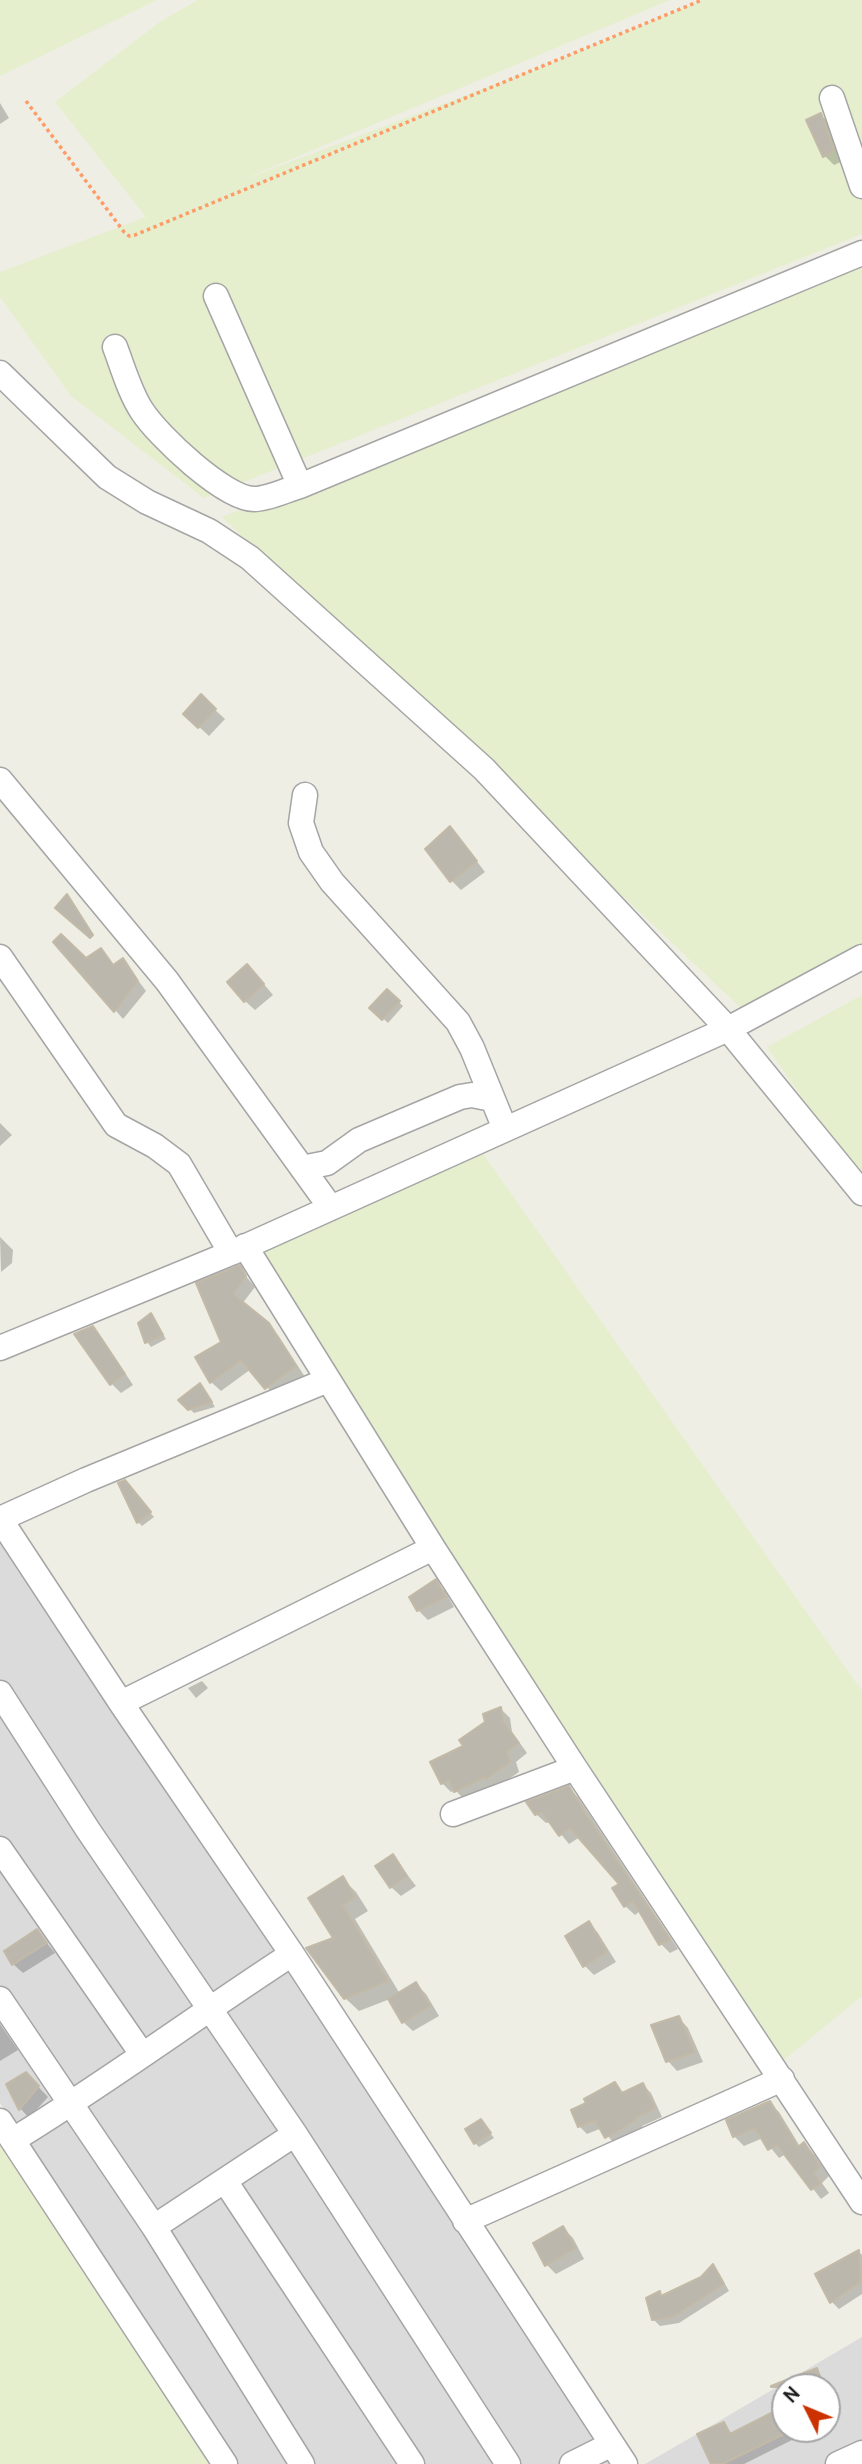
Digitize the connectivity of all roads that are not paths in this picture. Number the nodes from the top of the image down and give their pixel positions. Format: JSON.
{"nodes":[{"id":1,"x":832,"y":98,"type":"dead end"},
{"id":2,"x":862,"y":186,"type":"edge"},
{"id":3,"x":862,"y":253,"type":"edge"},
{"id":4,"x":216,"y":296,"type":"dead end"},
{"id":5,"x":115,"y":347,"type":"dead end"},
{"id":6,"x":0,"y":373,"type":"edge"},
{"id":7,"x":300,"y":486,"type":"junction"},
{"id":8,"x":0,"y":780,"type":"edge"},
{"id":9,"x":305,"y":795,"type":"dead end"},
{"id":10,"x":0,"y":957,"type":"edge"},
{"id":11,"x":862,"y":957,"type":"edge"},
{"id":12,"x":728,"y":1029,"type":"junction"},
{"id":13,"x":492,"y":1099,"type":"junction"},
{"id":14,"x":505,"y":1129,"type":"junction"},
{"id":15,"x":302,"y":1168,"type":"junction"},
{"id":16,"x":862,"y":1193,"type":"edge"},
{"id":17,"x":331,"y":1208,"type":"junction"},
{"id":18,"x":238,"y":1250,"type":"junction"},
{"id":19,"x":0,"y":1348,"type":"edge"},
{"id":20,"x":328,"y":1380,"type":"junction"},
{"id":21,"x":0,"y":1519,"type":"edge"},
{"id":22,"x":433,"y":1548,"type":"junction"},
{"id":23,"x":0,"y":1693,"type":"edge"},
{"id":24,"x":121,"y":1703,"type":"junction"},
{"id":25,"x":575,"y":1768,"type":"junction"},
{"id":26,"x":453,"y":1814,"type":"dead end"},
{"id":27,"x":0,"y":1849,"type":"edge"},
{"id":28,"x":292,"y":1954,"type":"junction"},
{"id":29,"x":0,"y":1999,"type":"edge"},
{"id":30,"x":210,"y":2008,"type":"junction"},
{"id":31,"x":142,"y":2054,"type":"junction"},
{"id":32,"x":782,"y":2079,"type":"junction"},
{"id":33,"x":71,"y":2105,"type":"junction"},
{"id":34,"x":7,"y":2131,"type":"edge"},
{"id":35,"x":295,"y":2134,"type":"junction"},
{"id":36,"x":225,"y":2181,"type":"junction"},
{"id":37,"x":862,"y":2202,"type":"edge"},
{"id":38,"x":465,"y":2221,"type":"junction"},
{"id":39,"x":154,"y":2227,"type":"junction"},
{"id":40,"x":619,"y":2454,"type":"edge"},
{"id":41,"x":862,"y":2454,"type":"edge"},
{"id":42,"x":225,"y":2464,"type":"edge"},
{"id":43,"x":302,"y":2464,"type":"edge"},
{"id":44,"x":412,"y":2464,"type":"edge"},
{"id":45,"x":508,"y":2464,"type":"edge"},
{"id":46,"x":572,"y":2464,"type":"edge"},
{"id":47,"x":838,"y":2464,"type":"edge"}],
"edges":[{"from":1,"to":2,"type":"street"},
{"from":3,"to":7,"type":"street"},
{"from":4,"to":7,"type":"street"},
{"from":5,"to":7,"type":"street"},
{"from":6,"to":12,"type":"street"},
{"from":8,"to":15,"type":"street"},
{"from":9,"to":13,"type":"street"},
{"from":10,"to":18,"type":"street"},
{"from":11,"to":12,"type":"street"},
{"from":12,"to":14,"type":"street"},
{"from":12,"to":16,"type":"street"},
{"from":13,"to":14,"type":"street"},
{"from":13,"to":15,"type":"street"},
{"from":14,"to":17,"type":"street"},
{"from":15,"to":17,"type":"street"},
{"from":17,"to":18,"type":"street"},
{"from":18,"to":19,"type":"street"},
{"from":18,"to":20,"type":"street"},
{"from":20,"to":21,"type":"street"},
{"from":20,"to":22,"type":"street"},
{"from":21,"to":24,"type":"street"},
{"from":22,"to":24,"type":"street"},
{"from":22,"to":25,"type":"street"},
{"from":23,"to":30,"type":"street"},
{"from":24,"to":28,"type":"street"},
{"from":25,"to":26,"type":"street"},
{"from":25,"to":32,"type":"street"},
{"from":27,"to":31,"type":"street"},
{"from":28,"to":30,"type":"street"},
{"from":28,"to":38,"type":"street"},
{"from":29,"to":33,"type":"street"},
{"from":30,"to":31,"type":"street"},
{"from":30,"to":35,"type":"street"},
{"from":31,"to":33,"type":"street"},
{"from":32,"to":37,"type":"street"},
{"from":32,"to":38,"type":"street"},
{"from":33,"to":34,"type":"street"},
{"from":33,"to":39,"type":"street"},
{"from":34,"to":42,"type":"street"},
{"from":35,"to":36,"type":"street"},
{"from":35,"to":45,"type":"street"},
{"from":36,"to":39,"type":"street"},
{"from":36,"to":44,"type":"street"},
{"from":38,"to":40,"type":"street"},
{"from":39,"to":43,"type":"street"},
{"from":40,"to":46,"type":"street"},
{"from":41,"to":47,"type":"street"}]}
